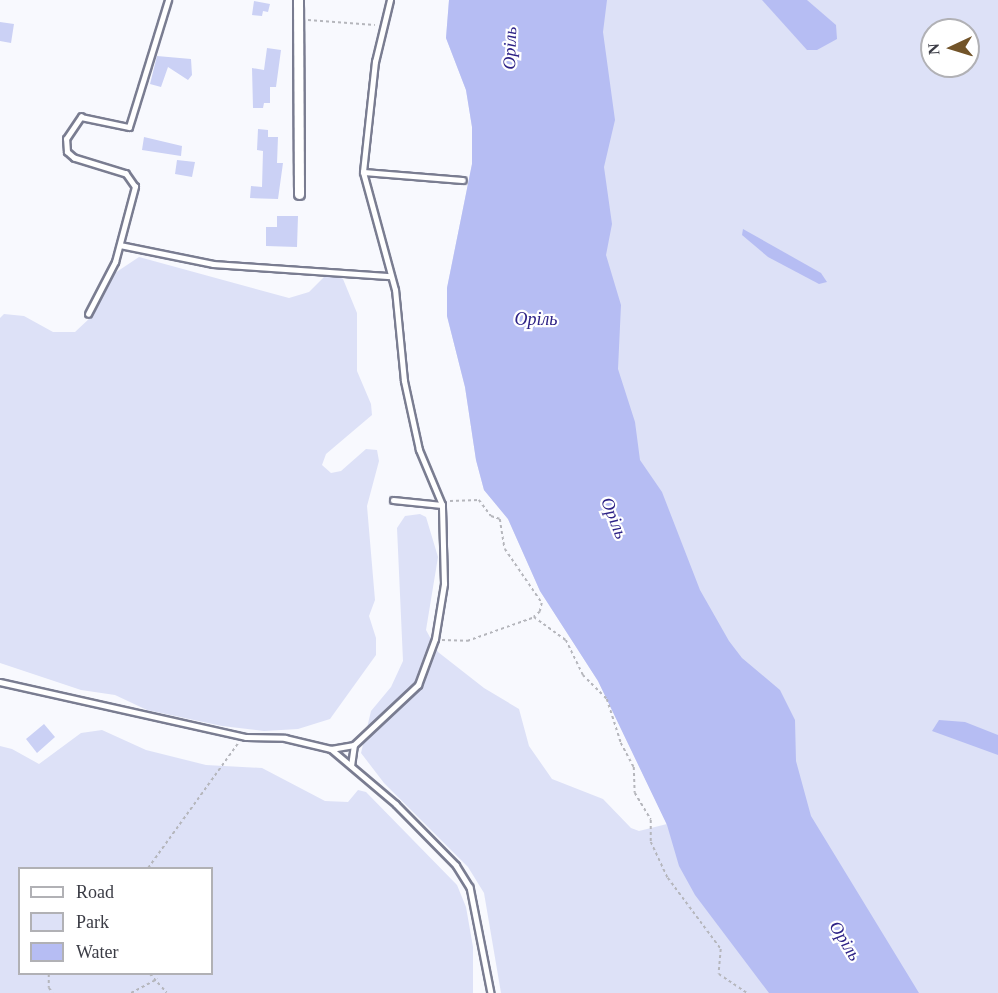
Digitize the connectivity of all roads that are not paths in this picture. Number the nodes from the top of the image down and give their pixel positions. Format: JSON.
{"nodes":[{"id":1,"x":168,"y":0,"type":"edge"},
{"id":2,"x":298,"y":0,"type":"edge"},
{"id":3,"x":390,"y":0,"type":"edge"},
{"id":4,"x":363,"y":172,"type":"junction"},
{"id":5,"x":463,"y":180,"type":"dead end"},
{"id":6,"x":299,"y":194,"type":"dead end"},
{"id":7,"x":120,"y":244,"type":"junction"},
{"id":8,"x":391,"y":276,"type":"junction"},
{"id":9,"x":88,"y":314,"type":"dead end"},
{"id":10,"x":393,"y":500,"type":"dead end"},
{"id":11,"x":441,"y":503,"type":"junction"},
{"id":12,"x":0,"y":682,"type":"edge"},
{"id":13,"x":354,"y":745,"type":"junction"},
{"id":14,"x":331,"y":749,"type":"junction"},
{"id":15,"x":351,"y":766,"type":"junction"},
{"id":16,"x":491,"y":993,"type":"edge"}],
"edges":[{"from":1,"to":7,"type":"lane"},
{"from":2,"to":6,"type":"street"},
{"from":3,"to":4,"type":"lane"},
{"from":4,"to":5,"type":"lane"},
{"from":4,"to":8,"type":"lane"},
{"from":7,"to":8,"type":"lane"},
{"from":7,"to":9,"type":"lane"},
{"from":8,"to":11,"type":"lane"},
{"from":10,"to":11,"type":"lane"},
{"from":11,"to":13,"type":"lane"},
{"from":12,"to":14,"type":"lane"},
{"from":13,"to":14,"type":"lane"},
{"from":13,"to":15,"type":"lane"},
{"from":14,"to":15,"type":"lane"},
{"from":15,"to":16,"type":"lane"}]}
